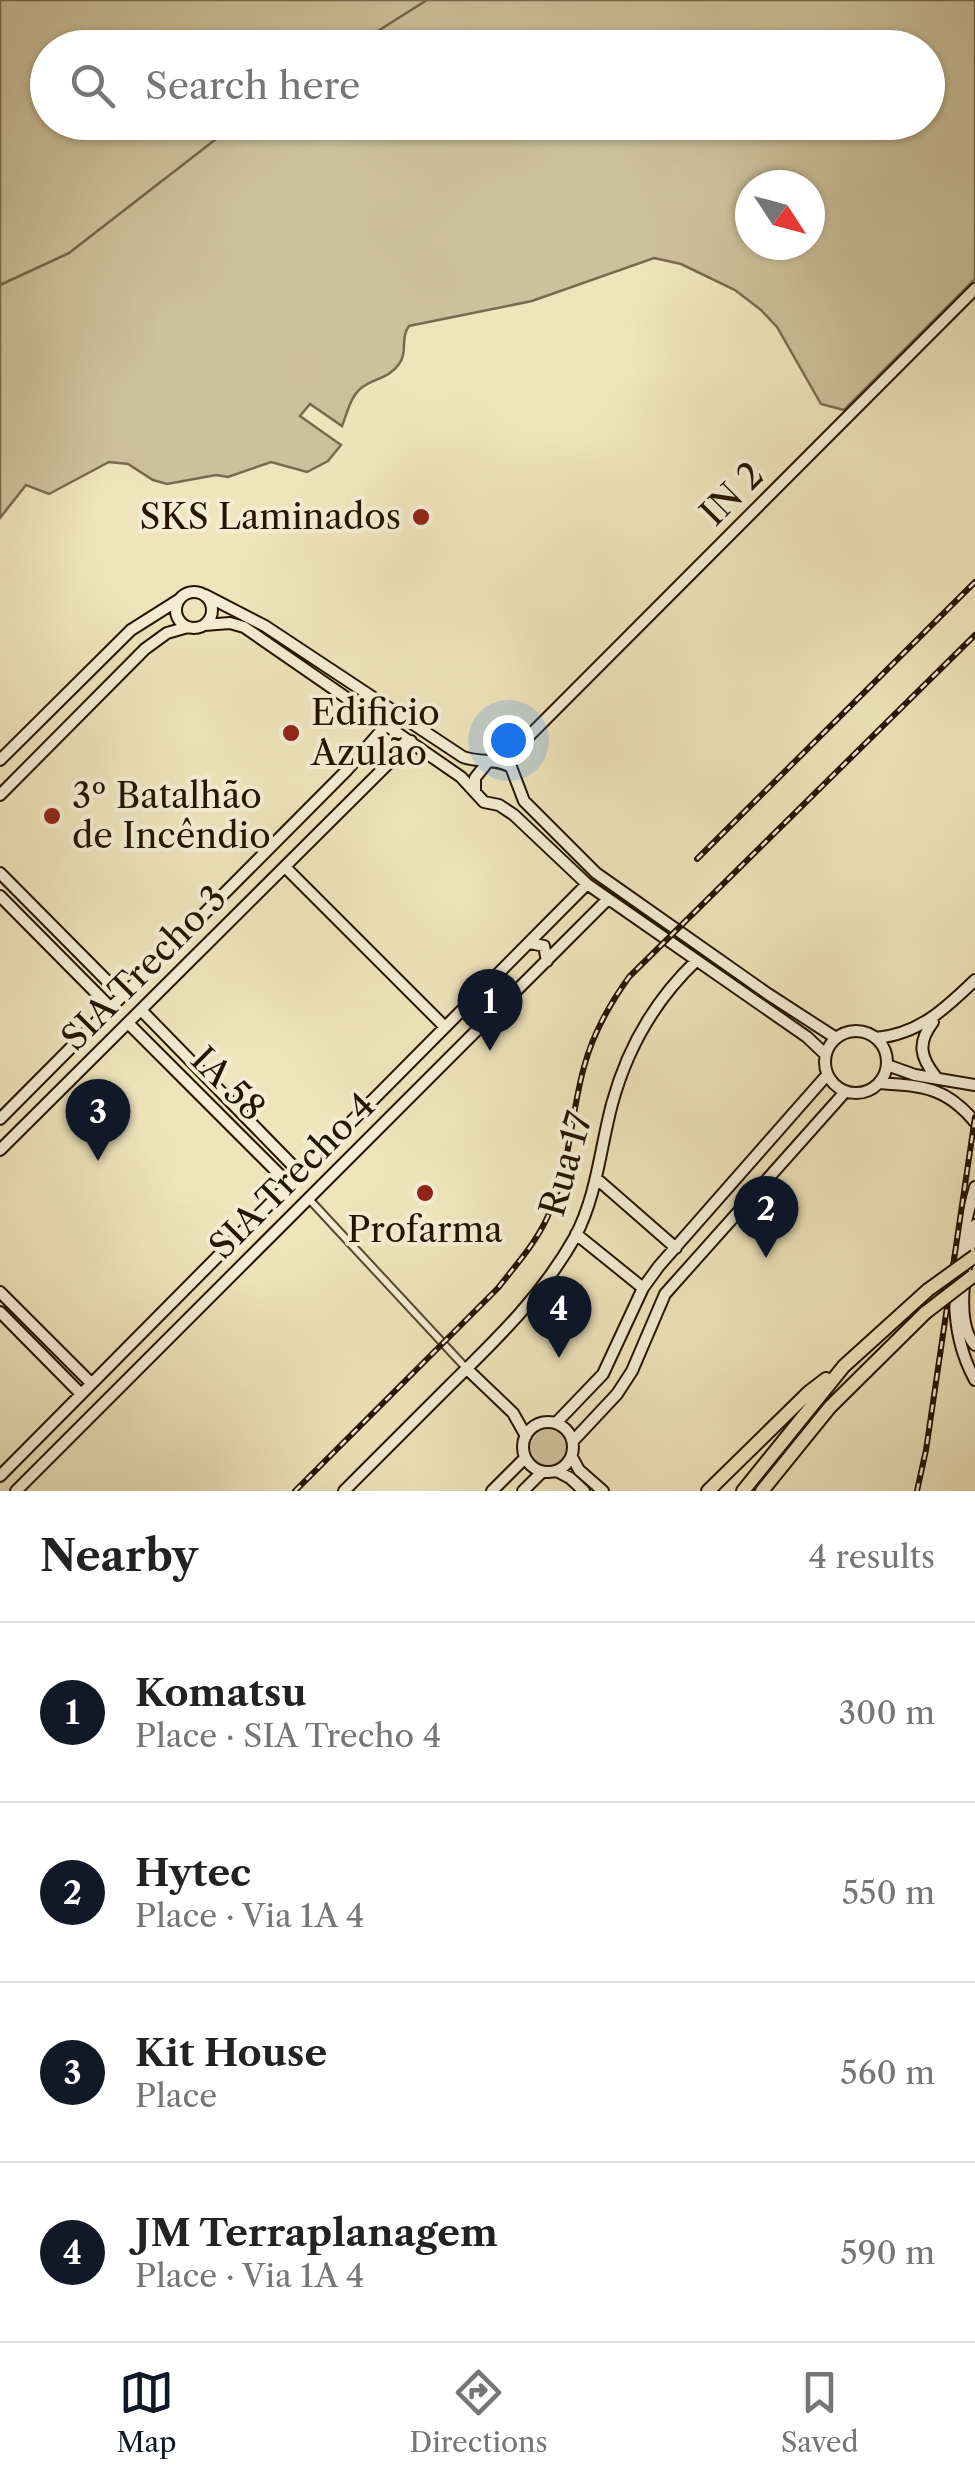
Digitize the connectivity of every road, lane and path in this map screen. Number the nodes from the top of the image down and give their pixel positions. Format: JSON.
{"nodes":[{"id":1,"x":975,"y":289,"type":"edge"},
{"id":2,"x":205,"y":596,"type":"junction"},
{"id":3,"x":180,"y":599,"type":"junction"},
{"id":4,"x":204,"y":625,"type":"junction"},
{"id":5,"x":188,"y":628,"type":"junction"},
{"id":6,"x":387,"y":724,"type":"junction"},
{"id":7,"x":378,"y":738,"type":"junction"},
{"id":8,"x":527,"y":738,"type":"junction"},
{"id":9,"x":411,"y":740,"type":"junction"},
{"id":10,"x":395,"y":756,"type":"junction"},
{"id":11,"x":0,"y":760,"type":"edge"},
{"id":12,"x":490,"y":762,"type":"junction"},
{"id":13,"x":515,"y":772,"type":"junction"},
{"id":14,"x":518,"y":788,"type":"junction"},
{"id":15,"x":475,"y":791,"type":"junction"},
{"id":16,"x":0,"y":795,"type":"edge"},
{"id":17,"x":498,"y":806,"type":"junction"},
{"id":18,"x":285,"y":867,"type":"junction"},
{"id":19,"x":0,"y":872,"type":"edge"},
{"id":20,"x":587,"y":884,"type":"junction"},
{"id":21,"x":0,"y":896,"type":"edge"},
{"id":22,"x":608,"y":900,"type":"junction"},
{"id":23,"x":530,"y":943,"type":"junction"},
{"id":24,"x":174,"y":944,"type":"junction"},
{"id":25,"x":191,"y":961,"type":"junction"},
{"id":26,"x":547,"y":961,"type":"junction"},
{"id":27,"x":696,"y":961,"type":"junction"},
{"id":28,"x":153,"y":965,"type":"junction"},
{"id":29,"x":975,"y":980,"type":"edge"},
{"id":30,"x":167,"y":985,"type":"junction"},
{"id":31,"x":122,"y":996,"type":"junction"},
{"id":32,"x":111,"y":1008,"type":"junction"},
{"id":33,"x":141,"y":1010,"type":"junction"},
{"id":34,"x":937,"y":1016,"type":"junction"},
{"id":35,"x":151,"y":1022,"type":"junction"},
{"id":36,"x":128,"y":1023,"type":"junction"},
{"id":37,"x":445,"y":1028,"type":"junction"},
{"id":38,"x":140,"y":1034,"type":"junction"},
{"id":39,"x":901,"y":1035,"type":"junction"},
{"id":40,"x":836,"y":1038,"type":"junction"},
{"id":41,"x":876,"y":1038,"type":"junction"},
{"id":42,"x":825,"y":1054,"type":"junction"},
{"id":43,"x":886,"y":1059,"type":"junction"},
{"id":44,"x":826,"y":1075,"type":"junction"},
{"id":45,"x":936,"y":1078,"type":"junction"},
{"id":46,"x":880,"y":1082,"type":"junction"},
{"id":47,"x":975,"y":1085,"type":"edge"},
{"id":48,"x":28,"y":1091,"type":"junction"},
{"id":49,"x":846,"y":1092,"type":"junction"},
{"id":50,"x":225,"y":1097,"type":"junction"},
{"id":51,"x":43,"y":1108,"type":"junction"},
{"id":52,"x":214,"y":1109,"type":"junction"},
{"id":53,"x":3,"y":1116,"type":"edge"},
{"id":54,"x":353,"y":1120,"type":"junction"},
{"id":55,"x":975,"y":1122,"type":"edge"},
{"id":56,"x":23,"y":1127,"type":"junction"},
{"id":57,"x":331,"y":1141,"type":"junction"},
{"id":58,"x":364,"y":1142,"type":"junction"},
{"id":59,"x":0,"y":1150,"type":"edge"},
{"id":60,"x":350,"y":1155,"type":"junction"},
{"id":61,"x":300,"y":1173,"type":"junction"},
{"id":62,"x":597,"y":1179,"type":"junction"},
{"id":63,"x":289,"y":1184,"type":"junction"},
{"id":64,"x":975,"y":1187,"type":"edge"},
{"id":65,"x":308,"y":1198,"type":"junction"},
{"id":66,"x":975,"y":1225,"type":"edge"},
{"id":67,"x":576,"y":1234,"type":"junction"},
{"id":68,"x":676,"y":1248,"type":"junction"},
{"id":69,"x":975,"y":1256,"type":"edge"},
{"id":70,"x":204,"y":1270,"type":"junction"},
{"id":71,"x":974,"y":1275,"type":"edge"},
{"id":72,"x":220,"y":1287,"type":"junction"},
{"id":73,"x":186,"y":1288,"type":"junction"},
{"id":74,"x":643,"y":1288,"type":"junction"},
{"id":75,"x":0,"y":1292,"type":"edge"},
{"id":76,"x":202,"y":1304,"type":"junction"},
{"id":77,"x":0,"y":1312,"type":"edge"},
{"id":78,"x":50,"y":1342,"type":"junction"},
{"id":79,"x":975,"y":1345,"type":"edge"},
{"id":80,"x":40,"y":1352,"type":"junction"},
{"id":81,"x":844,"y":1366,"type":"junction"},
{"id":82,"x":467,"y":1368,"type":"junction"},
{"id":83,"x":975,"y":1380,"type":"edge"},
{"id":84,"x":91,"y":1383,"type":"junction"},
{"id":85,"x":81,"y":1394,"type":"junction"},
{"id":86,"x":513,"y":1413,"type":"junction"},
{"id":87,"x":542,"y":1422,"type":"junction"},
{"id":88,"x":556,"y":1423,"type":"junction"},
{"id":89,"x":526,"y":1436,"type":"junction"},
{"id":90,"x":573,"y":1440,"type":"junction"},
{"id":91,"x":572,"y":1457,"type":"junction"},
{"id":92,"x":525,"y":1458,"type":"junction"},
{"id":93,"x":557,"y":1471,"type":"junction"},
{"id":94,"x":542,"y":1472,"type":"junction"},
{"id":95,"x":0,"y":1476,"type":"edge"},
{"id":96,"x":16,"y":1491,"type":"edge"},
{"id":97,"x":344,"y":1491,"type":"edge"},
{"id":98,"x":492,"y":1491,"type":"edge"},
{"id":99,"x":523,"y":1491,"type":"edge"},
{"id":100,"x":584,"y":1491,"type":"edge"},
{"id":101,"x":603,"y":1491,"type":"edge"},
{"id":102,"x":708,"y":1491,"type":"edge"},
{"id":103,"x":743,"y":1491,"type":"edge"},
{"id":104,"x":762,"y":1491,"type":"edge"}],
"edges":[{"from":1,"to":8,"type":"main road","name":"IN 2"},
{"from":2,"to":3,"type":"main road"},
{"from":2,"to":4,"type":"main road"},
{"from":2,"to":12,"type":"main road"},
{"from":3,"to":5,"type":"main road"},
{"from":3,"to":11,"type":"main road"},
{"from":4,"to":5,"type":"main road"},
{"from":4,"to":6,"type":"main road"},
{"from":5,"to":16,"type":"main road"},
{"from":6,"to":7,"type":"main road"},
{"from":6,"to":9,"type":"main road"},
{"from":7,"to":10,"type":"main road"},
{"from":7,"to":24,"type":"main road"},
{"from":8,"to":12,"type":"main road","name":"IN 2"},
{"from":8,"to":13,"type":"main road","name":"IN 2"},
{"from":9,"to":10,"type":"main road","name":"SIA Trecho 3"},
{"from":9,"to":15,"type":"main road"},
{"from":10,"to":18,"type":"main road","name":"SIA Trecho 3"},
{"from":12,"to":13,"type":"main road"},
{"from":12,"to":15,"type":"main road"},
{"from":13,"to":14,"type":"main road"},
{"from":14,"to":17,"type":"main road"},
{"from":14,"to":40,"type":"main road"},
{"from":15,"to":17,"type":"main road"},
{"from":17,"to":20,"type":"main road"},
{"from":18,"to":25,"type":"main road","name":"SIA Trecho 3"},
{"from":18,"to":37,"type":"main road"},
{"from":19,"to":31,"type":"main road"},
{"from":20,"to":22,"type":"main road"},
{"from":20,"to":23,"type":"main road"},
{"from":21,"to":32,"type":"main road"},
{"from":22,"to":26,"type":"main road","name":"SIA Trecho 4"},
{"from":22,"to":27,"type":"main road"},
{"from":23,"to":26,"type":"main road"},
{"from":23,"to":37,"type":"main road"},
{"from":24,"to":25,"type":"main road"},
{"from":24,"to":28,"type":"main road"},
{"from":25,"to":30,"type":"main road","name":"SIA Trecho 3"},
{"from":26,"to":58,"type":"main road","name":"SIA Trecho 4"},
{"from":27,"to":42,"type":"main road"},
{"from":27,"to":62,"type":"main road","name":"Rua 17"},
{"from":28,"to":30,"type":"main road"},
{"from":28,"to":31,"type":"main road"},
{"from":29,"to":34,"type":"main road"},
{"from":30,"to":33,"type":"main road","name":"SIA Trecho 3"},
{"from":31,"to":32,"type":"main road"},
{"from":32,"to":48,"type":"main road"},
{"from":33,"to":35,"type":"main road","name":"IA 58"},
{"from":33,"to":36,"type":"main road","name":"SIA Trecho 3"},
{"from":34,"to":39,"type":"main road"},
{"from":34,"to":45,"type":"main road"},
{"from":35,"to":38,"type":"main road"},
{"from":35,"to":50,"type":"main road","name":"IA 58"},
{"from":36,"to":38,"type":"main road","name":"IA 58"},
{"from":36,"to":51,"type":"main road","name":"SIA Trecho 3"},
{"from":37,"to":54,"type":"main road"},
{"from":38,"to":52,"type":"main road","name":"IA 58"},
{"from":39,"to":41,"type":"main road"},
{"from":39,"to":43,"type":"main road"},
{"from":40,"to":41,"type":"main road"},
{"from":40,"to":42,"type":"main road"},
{"from":41,"to":43,"type":"main road"},
{"from":42,"to":44,"type":"main road"},
{"from":43,"to":45,"type":"main road"},
{"from":43,"to":46,"type":"main road"},
{"from":44,"to":49,"type":"main road"},
{"from":44,"to":68,"type":"main road"},
{"from":45,"to":47,"type":"main road"},
{"from":46,"to":49,"type":"main road"},
{"from":46,"to":55,"type":"main road"},
{"from":48,"to":51,"type":"main road"},
{"from":48,"to":53,"type":"main road"},
{"from":49,"to":90,"type":"main road"},
{"from":50,"to":52,"type":"main road"},
{"from":50,"to":61,"type":"main road","name":"IA 58"},
{"from":51,"to":56,"type":"main road","name":"SIA Trecho 3"},
{"from":52,"to":63,"type":"main road","name":"IA 58"},
{"from":53,"to":56,"type":"main road"},
{"from":54,"to":57,"type":"main road"},
{"from":54,"to":58,"type":"main road"},
{"from":56,"to":59,"type":"main road","name":"SIA Trecho 3"},
{"from":57,"to":60,"type":"main road"},
{"from":57,"to":61,"type":"main road"},
{"from":58,"to":60,"type":"main road","name":"SIA Trecho 4"},
{"from":60,"to":65,"type":"main road","name":"SIA Trecho 4"},
{"from":61,"to":63,"type":"main road"},
{"from":62,"to":67,"type":"main road","name":"Rua 17"},
{"from":62,"to":68,"type":"main road"},
{"from":63,"to":70,"type":"main road"},
{"from":64,"to":83,"type":"main road"},
{"from":65,"to":72,"type":"main road","name":"SIA Trecho 4"},
{"from":65,"to":82,"type":"street"},
{"from":66,"to":79,"type":"main road"},
{"from":67,"to":74,"type":"main road"},
{"from":67,"to":82,"type":"main road","name":"Rua 17"},
{"from":68,"to":74,"type":"main road"},
{"from":69,"to":81,"type":"highway","bridge":true},
{"from":70,"to":72,"type":"main road"},
{"from":70,"to":73,"type":"main road"},
{"from":71,"to":104,"type":"highway","bridge":true},
{"from":72,"to":76,"type":"main road","name":"SIA Trecho 4"},
{"from":73,"to":76,"type":"main road"},
{"from":73,"to":84,"type":"main road"},
{"from":74,"to":88,"type":"main road"},
{"from":75,"to":78,"type":"main road"},
{"from":76,"to":96,"type":"main road","name":"SIA Trecho 4"},
{"from":77,"to":80,"type":"main road"},
{"from":78,"to":80,"type":"main road"},
{"from":78,"to":84,"type":"main road"},
{"from":80,"to":85,"type":"main road"},
{"from":81,"to":102,"type":"highway"},
{"from":81,"to":103,"type":"highway"},
{"from":82,"to":86,"type":"main road"},
{"from":82,"to":97,"type":"main road","name":"Rua 17"},
{"from":84,"to":85,"type":"main road"},
{"from":85,"to":95,"type":"main road"},
{"from":86,"to":87,"type":"main road"},
{"from":86,"to":89,"type":"main road"},
{"from":87,"to":88,"type":"main road"},
{"from":87,"to":89,"type":"main road"},
{"from":88,"to":90,"type":"main road"},
{"from":89,"to":92,"type":"main road"},
{"from":90,"to":91,"type":"main road"},
{"from":91,"to":93,"type":"main road"},
{"from":91,"to":101,"type":"main road"},
{"from":92,"to":94,"type":"main road"},
{"from":92,"to":98,"type":"main road"},
{"from":93,"to":94,"type":"main road"},
{"from":93,"to":100,"type":"main road"},
{"from":94,"to":99,"type":"main road"}]}
